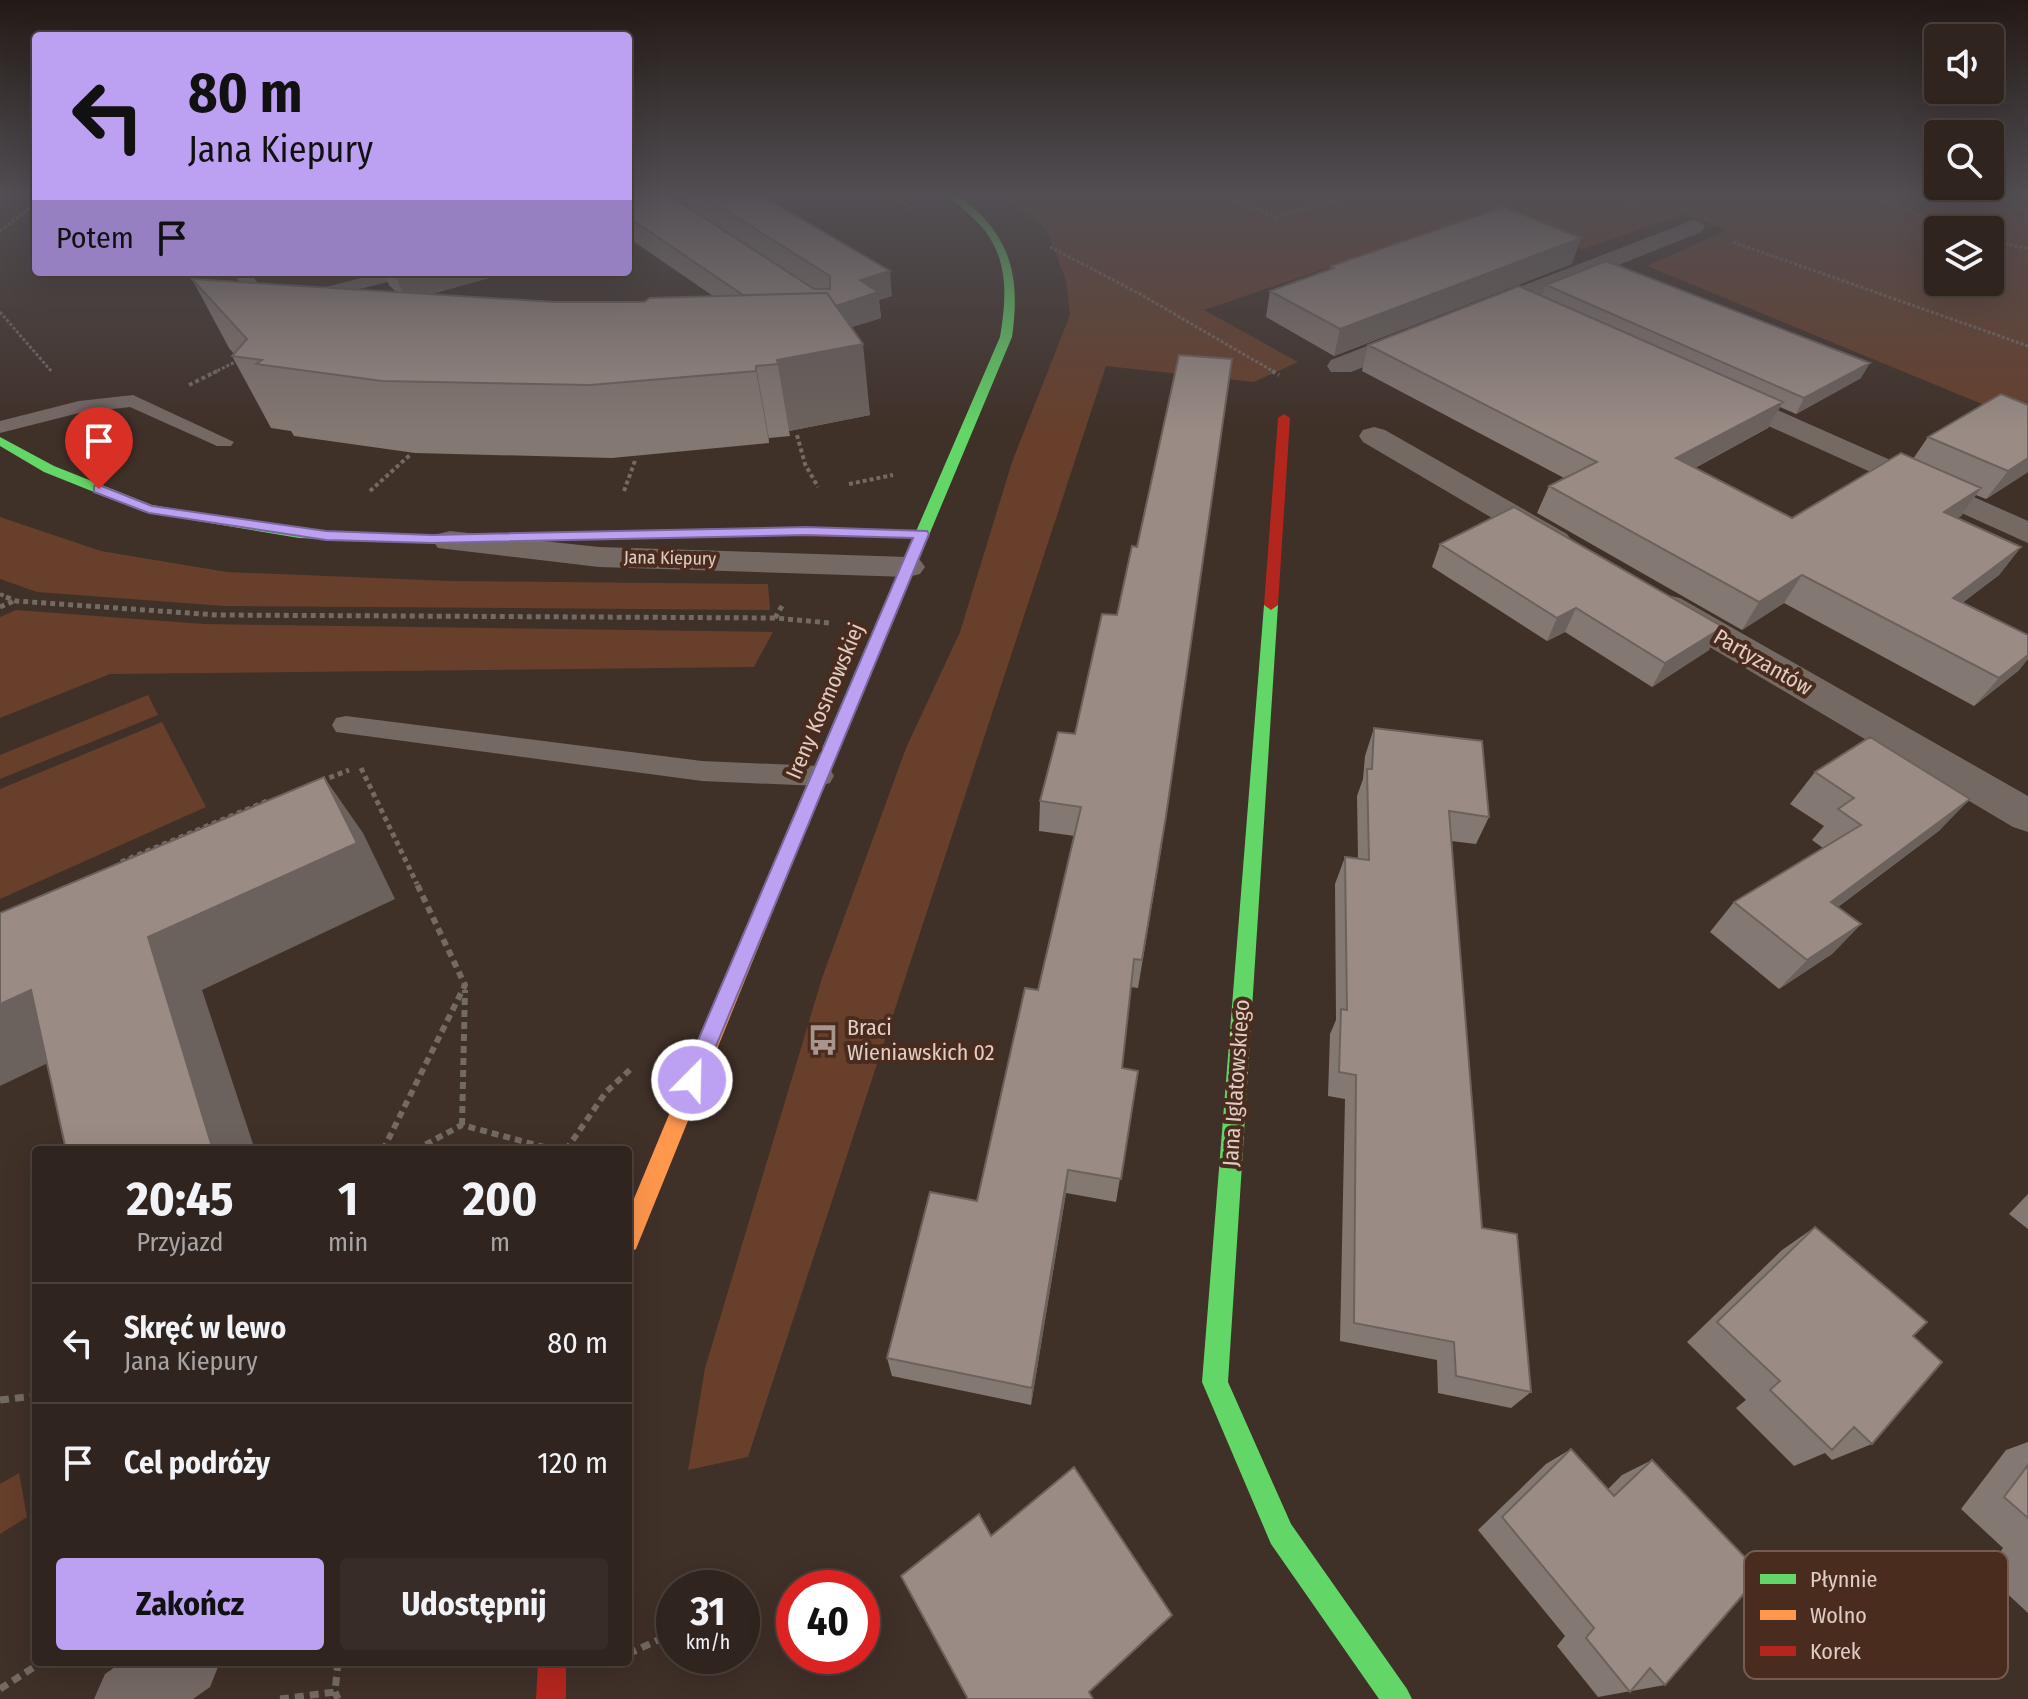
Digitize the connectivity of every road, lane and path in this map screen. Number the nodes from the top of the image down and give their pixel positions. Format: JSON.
{"nodes":[{"id":1,"x":1011,"y":273,"type":"edge"},
{"id":2,"x":1100,"y":273,"type":"edge"},
{"id":3,"x":1576,"y":273,"type":"edge"},
{"id":4,"x":1825,"y":273,"type":"edge"},
{"id":5,"x":243,"y":276,"type":"edge"},
{"id":6,"x":390,"y":276,"type":"edge"},
{"id":7,"x":1512,"y":299,"type":"junction"},
{"id":8,"x":0,"y":312,"type":"edge"},
{"id":9,"x":1541,"y":312,"type":"edge"},
{"id":10,"x":2028,"y":346,"type":"edge"},
{"id":11,"x":253,"y":354,"type":"edge"},
{"id":12,"x":1341,"y":366,"type":"dead end"},
{"id":13,"x":1291,"y":382,"type":"dead end"},
{"id":14,"x":188,"y":385,"type":"dead end"},
{"id":15,"x":1700,"y":385,"type":"edge"},
{"id":16,"x":79,"y":407,"type":"junction"},
{"id":17,"x":1284,"y":418,"type":"dead end"},
{"id":18,"x":0,"y":427,"type":"edge"},
{"id":19,"x":797,"y":435,"type":"dead end"},
{"id":20,"x":1374,"y":436,"type":"dead end"},
{"id":21,"x":0,"y":441,"type":"edge"},
{"id":22,"x":224,"y":442,"type":"dead end"},
{"id":23,"x":411,"y":454,"type":"dead end"},
{"id":24,"x":636,"y":458,"type":"dead end"},
{"id":25,"x":900,"y":469,"type":"dead end"},
{"id":26,"x":846,"y":485,"type":"dead end"},
{"id":27,"x":804,"y":489,"type":"dead end"},
{"id":28,"x":361,"y":500,"type":"dead end"},
{"id":29,"x":620,"y":500,"type":"dead end"},
{"id":30,"x":2028,"y":533,"type":"edge"},
{"id":31,"x":922,"y":534,"type":"junction"},
{"id":32,"x":432,"y":539,"type":"junction"},
{"id":33,"x":1578,"y":555,"type":"edge"},
{"id":34,"x":908,"y":567,"type":"junction"},
{"id":35,"x":1633,"y":586,"type":"edge"},
{"id":36,"x":0,"y":594,"type":"edge"},
{"id":37,"x":16,"y":601,"type":"junction"},
{"id":38,"x":0,"y":607,"type":"edge"},
{"id":39,"x":775,"y":618,"type":"dead end"},
{"id":40,"x":346,"y":725,"type":"dead end"},
{"id":41,"x":820,"y":776,"type":"junction"},
{"id":42,"x":318,"y":782,"type":"edge"},
{"id":43,"x":276,"y":798,"type":"edge"},
{"id":44,"x":2028,"y":816,"type":"edge"},
{"id":45,"x":110,"y":867,"type":"edge"},
{"id":46,"x":465,"y":985,"type":"junction"},
{"id":47,"x":462,"y":1125,"type":"junction"},
{"id":48,"x":385,"y":1146,"type":"edge"},
{"id":49,"x":423,"y":1146,"type":"edge"},
{"id":50,"x":540,"y":1146,"type":"edge"},
{"id":51,"x":632,"y":1230,"type":"edge"},
{"id":52,"x":32,"y":1396,"type":"edge"},
{"id":53,"x":0,"y":1400,"type":"edge"},
{"id":54,"x":656,"y":1641,"type":"edge"},
{"id":55,"x":632,"y":1652,"type":"edge"},
{"id":56,"x":36,"y":1666,"type":"edge"},
{"id":57,"x":179,"y":1666,"type":"edge"},
{"id":58,"x":338,"y":1666,"type":"edge"},
{"id":59,"x":552,"y":1666,"type":"edge"},
{"id":60,"x":0,"y":1689,"type":"edge"},
{"id":61,"x":336,"y":1696,"type":"edge"},
{"id":62,"x":130,"y":1699,"type":"edge"},
{"id":63,"x":280,"y":1699,"type":"edge"},
{"id":64,"x":551,"y":1699,"type":"edge"},
{"id":65,"x":1397,"y":1699,"type":"edge"}],
"edges":[{"from":1,"to":31,"type":"street","name":"Ireny Kosmowskiej"},
{"from":2,"to":13,"type":"path"},
{"from":3,"to":7,"type":"street"},
{"from":4,"to":10,"type":"path"},
{"from":5,"to":6,"type":"lane"},
{"from":7,"to":9,"type":"street"},
{"from":7,"to":12,"type":"street"},
{"from":8,"to":16,"type":"path"},
{"from":11,"to":14,"type":"path"},
{"from":15,"to":30,"type":"street"},
{"from":16,"to":18,"type":"lane"},
{"from":16,"to":22,"type":"lane"},
{"from":17,"to":65,"type":"street","name":"Jana Iglatowskiego"},
{"from":19,"to":27,"type":"path"},
{"from":20,"to":33,"type":"street"},
{"from":21,"to":32,"type":"street","name":"Jana Kiepury"},
{"from":23,"to":28,"type":"path"},
{"from":24,"to":29,"type":"path"},
{"from":25,"to":26,"type":"path"},
{"from":31,"to":32,"type":"street","name":"Jana Kiepury"},
{"from":31,"to":34,"type":"street","name":"Ireny Kosmowskiej"},
{"from":32,"to":34,"type":"street","name":"Jana Kiepury"},
{"from":34,"to":41,"type":"street","name":"Ireny Kosmowskiej"},
{"from":35,"to":44,"type":"street","name":"Partyzantów"},
{"from":36,"to":37,"type":"path"},
{"from":37,"to":38,"type":"path"},
{"from":37,"to":39,"type":"path"},
{"from":40,"to":41,"type":"lane"},
{"from":41,"to":51,"type":"street","name":"Ireny Kosmowskiej"},
{"from":42,"to":46,"type":"path"},
{"from":43,"to":45,"type":"path"},
{"from":46,"to":47,"type":"path"},
{"from":46,"to":48,"type":"path"},
{"from":47,"to":49,"type":"path"},
{"from":47,"to":50,"type":"path"},
{"from":52,"to":53,"type":"path"},
{"from":54,"to":55,"type":"path"},
{"from":56,"to":60,"type":"path"},
{"from":57,"to":62,"type":"street"},
{"from":58,"to":61,"type":"path"},
{"from":59,"to":64,"type":"street"},
{"from":61,"to":63,"type":"path"}]}
